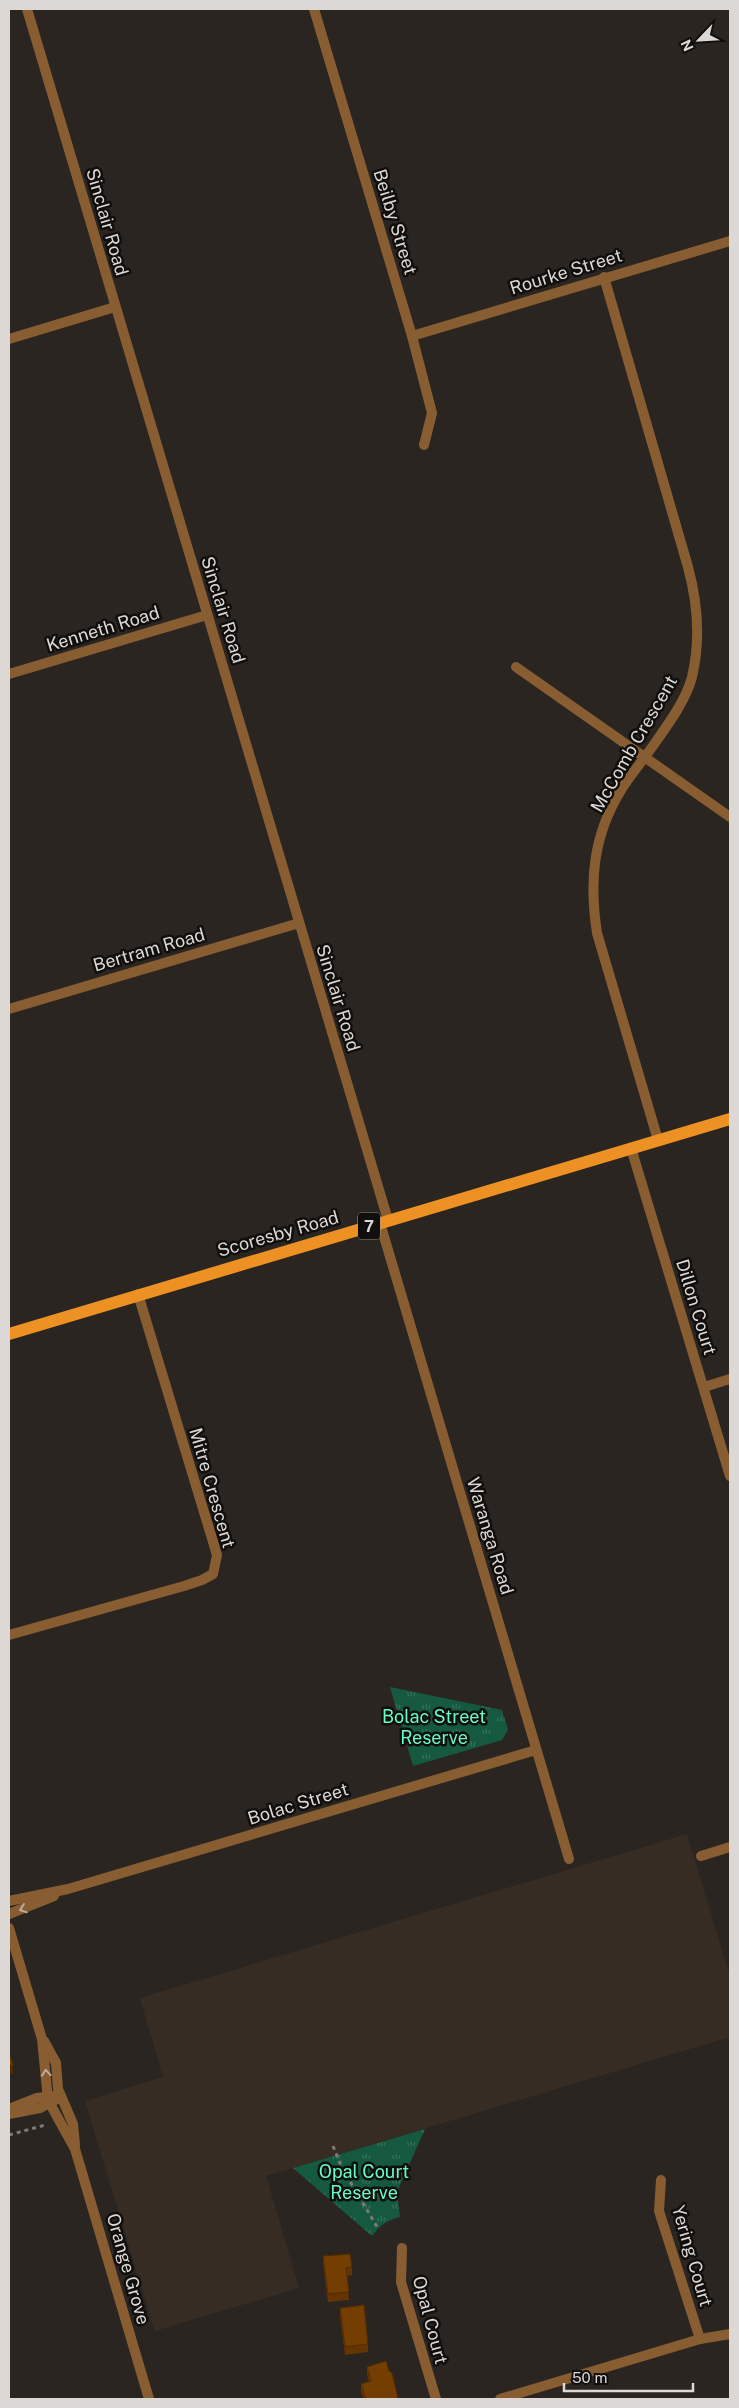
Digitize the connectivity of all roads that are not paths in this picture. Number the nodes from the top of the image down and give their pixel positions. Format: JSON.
{"nodes":[{"id":1,"x":27,"y":9,"type":"edge"},
{"id":2,"x":314,"y":9,"type":"edge"},
{"id":3,"x":730,"y":241,"type":"edge"},
{"id":4,"x":604,"y":277,"type":"junction"},
{"id":5,"x":115,"y":307,"type":"junction"},
{"id":6,"x":412,"y":336,"type":"junction"},
{"id":7,"x":9,"y":339,"type":"edge"},
{"id":8,"x":424,"y":445,"type":"dead end"},
{"id":9,"x":207,"y":615,"type":"junction"},
{"id":10,"x":516,"y":666,"type":"dead end"},
{"id":11,"x":9,"y":674,"type":"edge"},
{"id":12,"x":645,"y":758,"type":"junction"},
{"id":13,"x":730,"y":817,"type":"edge"},
{"id":14,"x":299,"y":923,"type":"junction"},
{"id":15,"x":9,"y":1009,"type":"edge"},
{"id":16,"x":730,"y":1119,"type":"edge"},
{"id":17,"x":658,"y":1140,"type":"junction"},
{"id":18,"x":630,"y":1148,"type":"junction"},
{"id":19,"x":384,"y":1221,"type":"junction"},
{"id":20,"x":138,"y":1294,"type":"junction"},
{"id":21,"x":9,"y":1334,"type":"edge"},
{"id":22,"x":730,"y":1379,"type":"edge"},
{"id":23,"x":704,"y":1387,"type":"junction"},
{"id":24,"x":730,"y":1476,"type":"edge"},
{"id":25,"x":9,"y":1634,"type":"edge"},
{"id":26,"x":536,"y":1750,"type":"junction"},
{"id":27,"x":730,"y":1847,"type":"edge"},
{"id":28,"x":700,"y":1856,"type":"dead end"},
{"id":29,"x":569,"y":1859,"type":"dead end"},
{"id":30,"x":68,"y":1889,"type":"junction"},
{"id":31,"x":9,"y":1901,"type":"edge"},
{"id":32,"x":9,"y":1914,"type":"edge"},
{"id":33,"x":9,"y":1928,"type":"edge"},
{"id":34,"x":42,"y":2038,"type":"junction"},
{"id":35,"x":60,"y":2096,"type":"junction"},
{"id":36,"x":48,"y":2100,"type":"junction"},
{"id":37,"x":9,"y":2109,"type":"edge"},
{"id":38,"x":9,"y":2114,"type":"edge"},
{"id":39,"x":75,"y":2149,"type":"junction"},
{"id":40,"x":661,"y":2180,"type":"dead end"},
{"id":41,"x":402,"y":2248,"type":"dead end"},
{"id":42,"x":730,"y":2334,"type":"edge"},
{"id":43,"x":700,"y":2340,"type":"junction"},
{"id":44,"x":149,"y":2399,"type":"edge"},
{"id":45,"x":436,"y":2399,"type":"edge"},
{"id":46,"x":500,"y":2399,"type":"edge"}],
"edges":[{"from":1,"to":5,"type":"street","name":"Sinclair Road"},
{"from":2,"to":6,"type":"street","name":"Beilby Street"},
{"from":3,"to":4,"type":"street","name":"Rourke Street"},
{"from":4,"to":6,"type":"street","name":"Rourke Street"},
{"from":4,"to":12,"type":"street","name":"McComb Crescent"},
{"from":5,"to":7,"type":"street"},
{"from":5,"to":9,"type":"street","name":"Sinclair Road"},
{"from":6,"to":8,"type":"street","name":"Beilby Street"},
{"from":9,"to":11,"type":"street","name":"Kenneth Road"},
{"from":9,"to":14,"type":"street","name":"Sinclair Road"},
{"from":10,"to":12,"type":"street"},
{"from":12,"to":13,"type":"street"},
{"from":12,"to":17,"type":"street","name":"McComb Crescent"},
{"from":14,"to":15,"type":"street","name":"Bertram Road"},
{"from":14,"to":19,"type":"street","name":"Sinclair Road"},
{"from":16,"to":17,"type":"main road","name":"Scoresby Road","number":"7"},
{"from":17,"to":18,"type":"main road","name":"Scoresby Road","number":"7"},
{"from":18,"to":19,"type":"main road","name":"Scoresby Road","number":"7"},
{"from":18,"to":23,"type":"street","name":"Dillon Court"},
{"from":19,"to":20,"type":"main road","name":"Scoresby Road","number":"7"},
{"from":19,"to":26,"type":"street","name":"Waranga Road"},
{"from":20,"to":21,"type":"main road","name":"Scoresby Road","number":"7"},
{"from":20,"to":25,"type":"street","name":"Mitre Crescent"},
{"from":22,"to":23,"type":"street"},
{"from":23,"to":24,"type":"street","name":"Dillon Court"},
{"from":26,"to":29,"type":"street","name":"Waranga Road"},
{"from":26,"to":30,"type":"street","name":"Bolac Street"},
{"from":27,"to":28,"type":"street"},
{"from":30,"to":31,"type":"street","name":"Bolac Street"},
{"from":30,"to":32,"type":"street","name":"Bolac Street","one_way":true},
{"from":33,"to":34,"type":"street","name":"Orange Grove"},
{"from":34,"to":35,"type":"street","name":"Orange Grove"},
{"from":36,"to":34,"type":"street","name":"Orange Grove","one_way":true},
{"from":35,"to":36,"type":"street"},
{"from":35,"to":39,"type":"street","name":"Orange Grove"},
{"from":36,"to":37,"type":"street"},
{"from":36,"to":38,"type":"street"},
{"from":36,"to":39,"type":"street","name":"Orange Grove"},
{"from":39,"to":44,"type":"street","name":"Orange Grove"},
{"from":40,"to":43,"type":"street","name":"Yering Court"},
{"from":41,"to":45,"type":"street","name":"Opal Court"},
{"from":42,"to":43,"type":"street"},
{"from":43,"to":46,"type":"street"}]}
